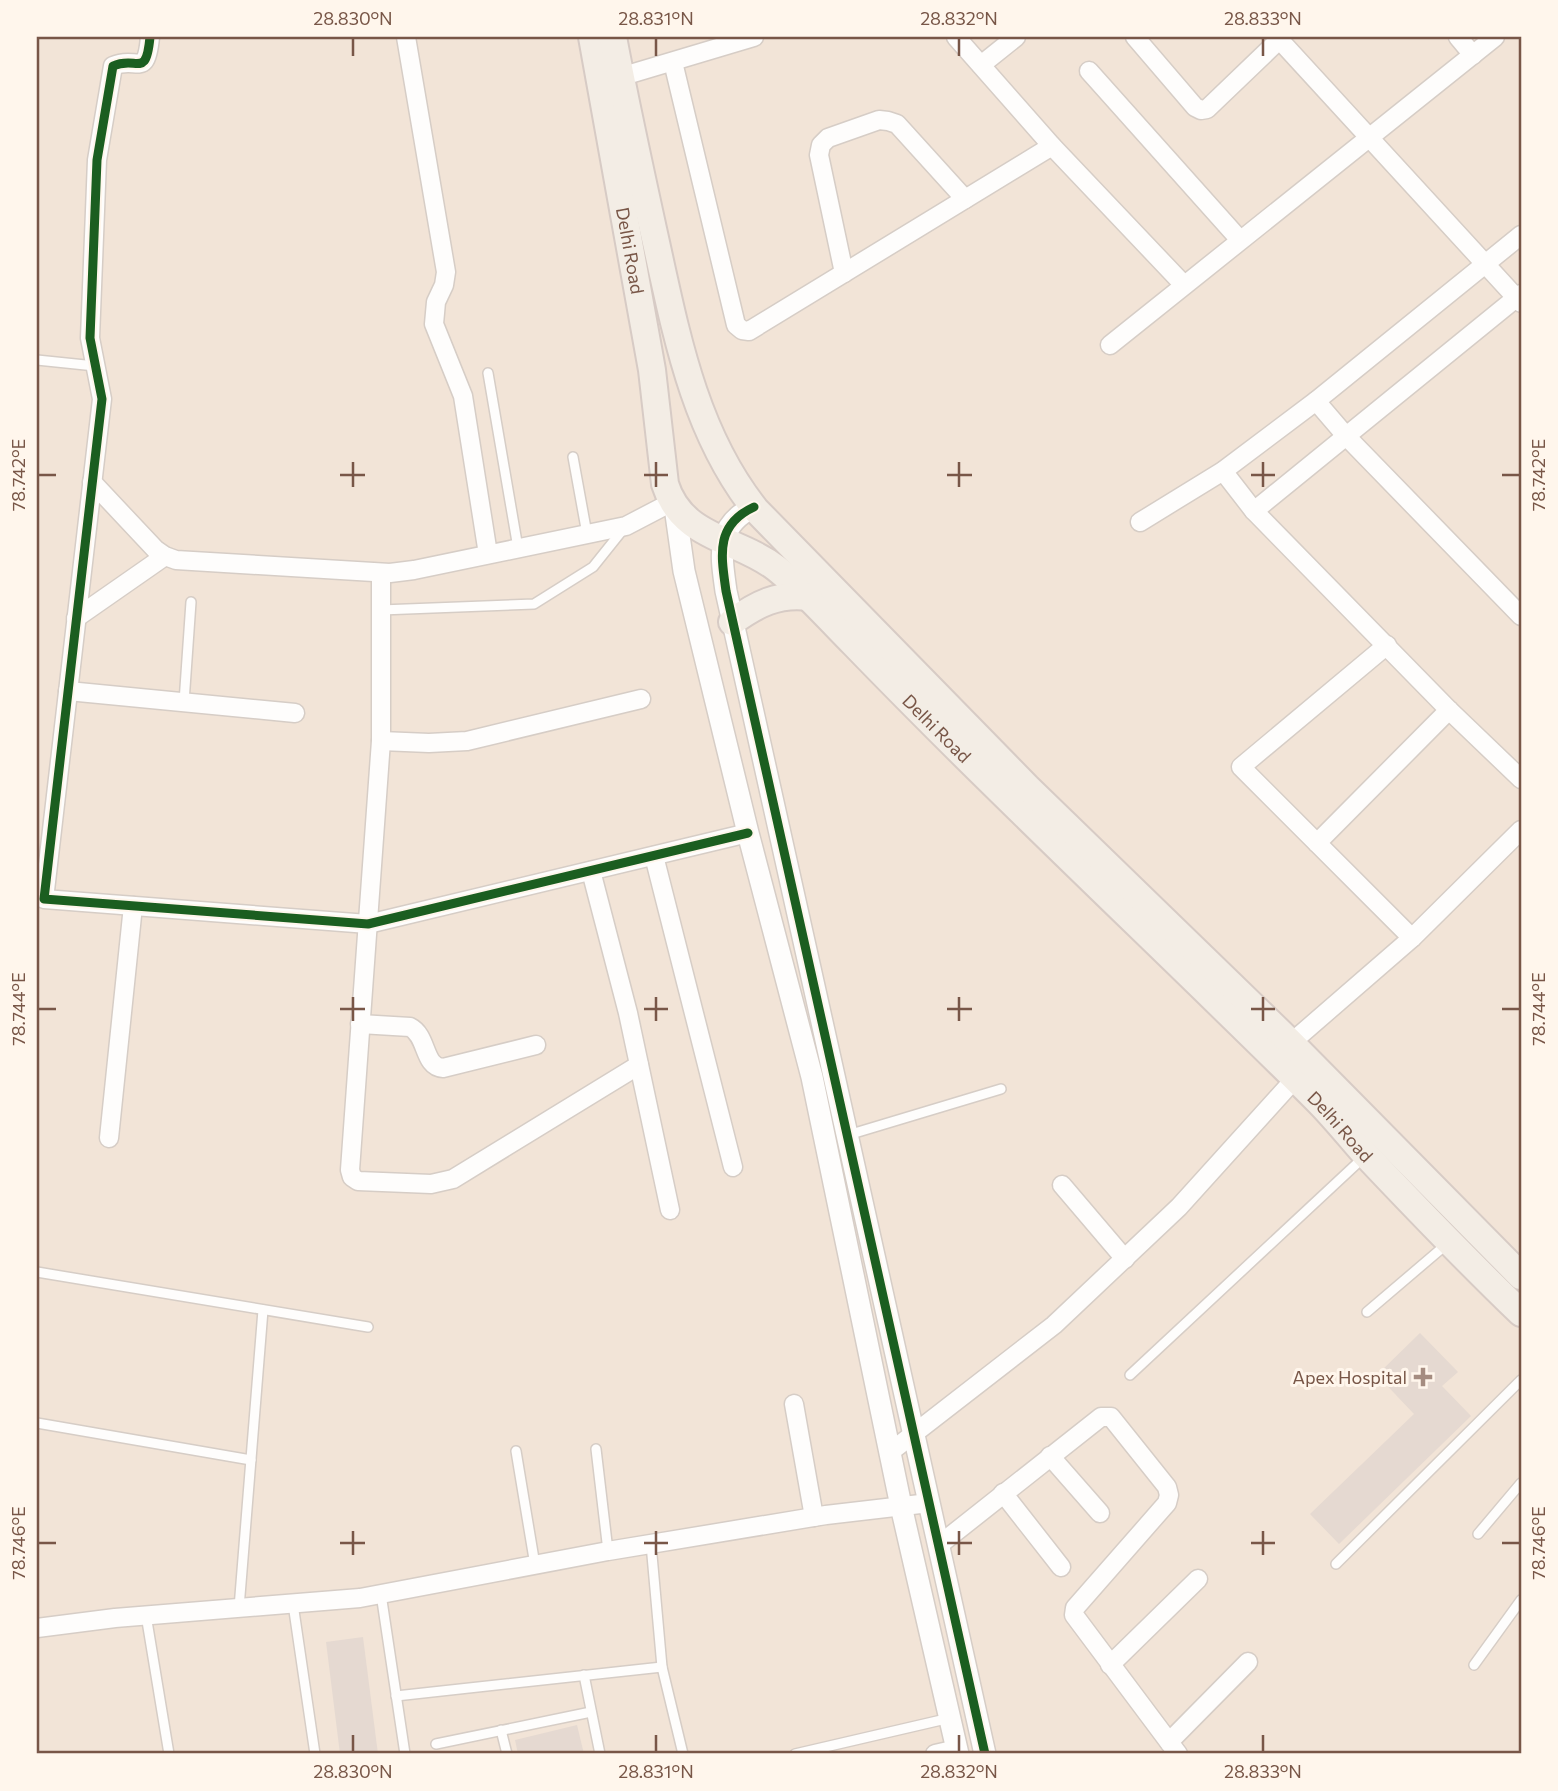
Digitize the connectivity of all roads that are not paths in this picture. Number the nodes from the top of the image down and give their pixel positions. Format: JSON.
{"nodes":[{"id":1,"x":150,"y":37,"type":"edge"},
{"id":2,"x":406,"y":37,"type":"edge"},
{"id":3,"x":592,"y":37,"type":"edge"},
{"id":4,"x":613,"y":37,"type":"edge"},
{"id":5,"x":754,"y":37,"type":"edge"},
{"id":6,"x":956,"y":37,"type":"edge"},
{"id":7,"x":1016,"y":37,"type":"edge"},
{"id":8,"x":1135,"y":37,"type":"edge"},
{"id":9,"x":1458,"y":37,"type":"edge"},
{"id":10,"x":1495,"y":37,"type":"edge"},
{"id":11,"x":1279,"y":38,"type":"edge"},
{"id":12,"x":1473,"y":55,"type":"junction"},
{"id":13,"x":673,"y":62,"type":"junction"},
{"id":14,"x":981,"y":65,"type":"junction"},
{"id":15,"x":1089,"y":71,"type":"dead end"},
{"id":16,"x":620,"y":77,"type":"junction"},
{"id":17,"x":1369,"y":136,"type":"junction"},
{"id":18,"x":1052,"y":146,"type":"junction"},
{"id":19,"x":965,"y":200,"type":"junction"},
{"id":20,"x":1521,"y":235,"type":"edge"},
{"id":21,"x":1240,"y":240,"type":"junction"},
{"id":22,"x":1485,"y":264,"type":"junction"},
{"id":23,"x":844,"y":274,"type":"junction"},
{"id":24,"x":1184,"y":285,"type":"junction"},
{"id":25,"x":1520,"y":298,"type":"edge"},
{"id":26,"x":1110,"y":345,"type":"dead end"},
{"id":27,"x":37,"y":360,"type":"edge"},
{"id":28,"x":95,"y":366,"type":"junction"},
{"id":29,"x":488,"y":373,"type":"dead end"},
{"id":30,"x":1315,"y":401,"type":"junction"},
{"id":31,"x":701,"y":414,"type":"junction"},
{"id":32,"x":658,"y":429,"type":"junction"},
{"id":33,"x":1346,"y":436,"type":"junction"},
{"id":34,"x":573,"y":457,"type":"dead end"},
{"id":35,"x":1223,"y":471,"type":"junction"},
{"id":36,"x":92,"y":482,"type":"junction"},
{"id":37,"x":674,"y":504,"type":"junction"},
{"id":38,"x":754,"y":507,"type":"junction"},
{"id":39,"x":1254,"y":512,"type":"junction"},
{"id":40,"x":1140,"y":522,"type":"dead end"},
{"id":41,"x":626,"y":526,"type":"junction"},
{"id":42,"x":587,"y":534,"type":"junction"},
{"id":43,"x":722,"y":541,"type":"junction"},
{"id":44,"x":518,"y":548,"type":"junction"},
{"id":45,"x":488,"y":554,"type":"junction"},
{"id":46,"x":165,"y":556,"type":"junction"},
{"id":47,"x":381,"y":573,"type":"junction"},
{"id":48,"x":809,"y":597,"type":"junction"},
{"id":49,"x":191,"y":601,"type":"dead end"},
{"id":50,"x":381,"y":610,"type":"junction"},
{"id":51,"x":1521,"y":616,"type":"edge"},
{"id":52,"x":76,"y":618,"type":"junction"},
{"id":53,"x":732,"y":622,"type":"junction"},
{"id":54,"x":1387,"y":645,"type":"junction"},
{"id":55,"x":68,"y":691,"type":"junction"},
{"id":56,"x":641,"y":699,"type":"dead end"},
{"id":57,"x":184,"y":702,"type":"junction"},
{"id":58,"x":1449,"y":710,"type":"junction"},
{"id":59,"x":295,"y":713,"type":"dead end"},
{"id":60,"x":381,"y":741,"type":"junction"},
{"id":61,"x":1521,"y":779,"type":"edge"},
{"id":62,"x":1521,"y":830,"type":"edge"},
{"id":63,"x":748,"y":833,"type":"junction"},
{"id":64,"x":1317,"y":843,"type":"junction"},
{"id":65,"x":654,"y":856,"type":"junction"},
{"id":66,"x":591,"y":870,"type":"junction"},
{"id":67,"x":40,"y":899,"type":"edge"},
{"id":68,"x":133,"y":906,"type":"junction"},
{"id":69,"x":368,"y":924,"type":"junction"},
{"id":70,"x":1412,"y":938,"type":"junction"},
{"id":71,"x":360,"y":1024,"type":"junction"},
{"id":72,"x":536,"y":1045,"type":"dead end"},
{"id":73,"x":1283,"y":1050,"type":"junction"},
{"id":74,"x":639,"y":1065,"type":"junction"},
{"id":75,"x":1302,"y":1070,"type":"junction"},
{"id":76,"x":1001,"y":1089,"type":"dead end"},
{"id":77,"x":847,"y":1136,"type":"junction"},
{"id":78,"x":109,"y":1138,"type":"dead end"},
{"id":79,"x":1366,"y":1155,"type":"junction"},
{"id":80,"x":733,"y":1167,"type":"dead end"},
{"id":81,"x":1062,"y":1185,"type":"dead end"},
{"id":82,"x":670,"y":1210,"type":"dead end"},
{"id":83,"x":1450,"y":1242,"type":"junction"},
{"id":84,"x":1125,"y":1259,"type":"junction"},
{"id":85,"x":37,"y":1272,"type":"edge"},
{"id":86,"x":1521,"y":1276,"type":"edge"},
{"id":87,"x":263,"y":1310,"type":"junction"},
{"id":88,"x":1367,"y":1312,"type":"dead end"},
{"id":89,"x":1521,"y":1313,"type":"edge"},
{"id":90,"x":368,"y":1327,"type":"dead end"},
{"id":91,"x":1130,"y":1375,"type":"dead end"},
{"id":92,"x":1521,"y":1380,"type":"edge"},
{"id":93,"x":794,"y":1404,"type":"dead end"},
{"id":94,"x":37,"y":1423,"type":"edge"},
{"id":95,"x":914,"y":1435,"type":"junction"},
{"id":96,"x":596,"y":1450,"type":"dead end"},
{"id":97,"x":516,"y":1451,"type":"dead end"},
{"id":98,"x":889,"y":1453,"type":"junction"},
{"id":99,"x":1050,"y":1456,"type":"junction"},
{"id":100,"x":251,"y":1460,"type":"junction"},
{"id":101,"x":1521,"y":1483,"type":"edge"},
{"id":102,"x":1003,"y":1493,"type":"junction"},
{"id":103,"x":929,"y":1503,"type":"junction"},
{"id":104,"x":901,"y":1506,"type":"junction"},
{"id":105,"x":1100,"y":1513,"type":"dead end"},
{"id":106,"x":814,"y":1517,"type":"junction"},
{"id":107,"x":1478,"y":1534,"type":"dead end"},
{"id":108,"x":650,"y":1544,"type":"junction"},
{"id":109,"x":939,"y":1545,"type":"junction"},
{"id":110,"x":608,"y":1551,"type":"junction"},
{"id":111,"x":1336,"y":1563,"type":"dead end"},
{"id":112,"x":535,"y":1564,"type":"junction"},
{"id":113,"x":1061,"y":1567,"type":"dead end"},
{"id":114,"x":1198,"y":1579,"type":"dead end"},
{"id":115,"x":381,"y":1594,"type":"junction"},
{"id":116,"x":1521,"y":1600,"type":"edge"},
{"id":117,"x":293,"y":1604,"type":"junction"},
{"id":118,"x":239,"y":1608,"type":"junction"},
{"id":119,"x":146,"y":1615,"type":"junction"},
{"id":120,"x":37,"y":1628,"type":"edge"},
{"id":121,"x":1248,"y":1662,"type":"dead end"},
{"id":122,"x":1110,"y":1665,"type":"junction"},
{"id":123,"x":1474,"y":1665,"type":"dead end"},
{"id":124,"x":662,"y":1667,"type":"junction"},
{"id":125,"x":584,"y":1675,"type":"junction"},
{"id":126,"x":396,"y":1696,"type":"junction"},
{"id":127,"x":591,"y":1712,"type":"junction"},
{"id":128,"x":950,"y":1718,"type":"junction"},
{"id":129,"x":501,"y":1730,"type":"junction"},
{"id":130,"x":436,"y":1744,"type":"dead end"},
{"id":131,"x":1173,"y":1748,"type":"edge"},
{"id":132,"x":957,"y":1751,"type":"edge"},
{"id":133,"x":169,"y":1754,"type":"edge"},
{"id":134,"x":315,"y":1754,"type":"edge"},
{"id":135,"x":405,"y":1754,"type":"edge"},
{"id":136,"x":507,"y":1754,"type":"edge"},
{"id":137,"x":600,"y":1754,"type":"edge"},
{"id":138,"x":684,"y":1754,"type":"edge"},
{"id":139,"x":795,"y":1754,"type":"edge"},
{"id":140,"x":935,"y":1754,"type":"edge"},
{"id":141,"x":985,"y":1754,"type":"edge"}],
"edges":[{"from":1,"to":28,"type":"street"},
{"from":2,"to":45,"type":"street"},
{"from":3,"to":32,"type":"main road","name":"Delhi Road"},
{"from":4,"to":16,"type":"main road"},
{"from":5,"to":13,"type":"street"},
{"from":6,"to":14,"type":"street"},
{"from":7,"to":14,"type":"street"},
{"from":8,"to":11,"type":"street"},
{"from":9,"to":12,"type":"street"},
{"from":10,"to":12,"type":"street"},
{"from":11,"to":17,"type":"street"},
{"from":12,"to":17,"type":"street"},
{"from":13,"to":16,"type":"street"},
{"from":13,"to":23,"type":"street"},
{"from":14,"to":18,"type":"street"},
{"from":15,"to":21,"type":"street"},
{"from":16,"to":31,"type":"main road"},
{"from":17,"to":21,"type":"street"},
{"from":17,"to":22,"type":"street"},
{"from":18,"to":19,"type":"street"},
{"from":18,"to":24,"type":"street"},
{"from":19,"to":23,"type":"street"},
{"from":19,"to":23,"type":"street"},
{"from":20,"to":22,"type":"street"},
{"from":21,"to":24,"type":"street"},
{"from":22,"to":25,"type":"street"},
{"from":22,"to":30,"type":"street"},
{"from":24,"to":26,"type":"street"},
{"from":25,"to":33,"type":"street"},
{"from":27,"to":28,"type":"lane"},
{"from":28,"to":36,"type":"street"},
{"from":29,"to":44,"type":"lane"},
{"from":30,"to":33,"type":"street"},
{"from":30,"to":35,"type":"street"},
{"from":31,"to":32,"type":"main road"},
{"from":31,"to":38,"type":"main road"},
{"from":32,"to":37,"type":"main road","name":"Delhi Road"},
{"from":33,"to":39,"type":"street"},
{"from":33,"to":51,"type":"street"},
{"from":34,"to":42,"type":"lane"},
{"from":35,"to":39,"type":"street"},
{"from":35,"to":40,"type":"street"},
{"from":36,"to":46,"type":"street"},
{"from":36,"to":52,"type":"street"},
{"from":37,"to":41,"type":"street"},
{"from":37,"to":43,"type":"main road","name":"Delhi Road"},
{"from":37,"to":63,"type":"street"},
{"from":38,"to":43,"type":"street"},
{"from":38,"to":73,"type":"main road"},
{"from":39,"to":54,"type":"street"},
{"from":41,"to":42,"type":"street"},
{"from":41,"to":50,"type":"lane"},
{"from":42,"to":44,"type":"street"},
{"from":43,"to":48,"type":"main road","name":"Delhi Road"},
{"from":43,"to":53,"type":"street"},
{"from":44,"to":45,"type":"street"},
{"from":45,"to":47,"type":"street"},
{"from":46,"to":47,"type":"street"},
{"from":46,"to":52,"type":"street"},
{"from":47,"to":50,"type":"street"},
{"from":48,"to":53,"type":"main road"},
{"from":48,"to":73,"type":"main road","name":"Delhi Road"},
{"from":49,"to":57,"type":"lane"},
{"from":50,"to":60,"type":"street"},
{"from":52,"to":55,"type":"street"},
{"from":53,"to":77,"type":"street"},
{"from":54,"to":58,"type":"street"},
{"from":54,"to":64,"type":"street"},
{"from":55,"to":57,"type":"street"},
{"from":55,"to":67,"type":"street"},
{"from":56,"to":60,"type":"street"},
{"from":57,"to":59,"type":"street"},
{"from":58,"to":61,"type":"street"},
{"from":58,"to":64,"type":"street"},
{"from":60,"to":69,"type":"street"},
{"from":62,"to":70,"type":"street"},
{"from":63,"to":65,"type":"street"},
{"from":63,"to":98,"type":"street"},
{"from":64,"to":70,"type":"street"},
{"from":65,"to":66,"type":"street"},
{"from":65,"to":80,"type":"street"},
{"from":66,"to":69,"type":"street"},
{"from":66,"to":74,"type":"street"},
{"from":67,"to":68,"type":"street"},
{"from":68,"to":69,"type":"street"},
{"from":68,"to":78,"type":"street"},
{"from":69,"to":71,"type":"street"},
{"from":70,"to":73,"type":"street"},
{"from":71,"to":72,"type":"street"},
{"from":71,"to":74,"type":"street"},
{"from":73,"to":75,"type":"main road"},
{"from":74,"to":82,"type":"street"},
{"from":75,"to":79,"type":"main road","name":"Delhi Road"},
{"from":75,"to":84,"type":"street"},
{"from":75,"to":86,"type":"main road"},
{"from":76,"to":77,"type":"lane"},
{"from":77,"to":95,"type":"street"},
{"from":79,"to":83,"type":"main road","name":"Delhi Road"},
{"from":79,"to":91,"type":"lane"},
{"from":81,"to":84,"type":"street"},
{"from":83,"to":88,"type":"lane"},
{"from":83,"to":89,"type":"main road","name":"Delhi Road"},
{"from":84,"to":95,"type":"street"},
{"from":85,"to":87,"type":"lane"},
{"from":87,"to":90,"type":"lane"},
{"from":87,"to":100,"type":"lane"},
{"from":92,"to":111,"type":"lane"},
{"from":93,"to":106,"type":"street"},
{"from":94,"to":100,"type":"lane"},
{"from":95,"to":98,"type":"street"},
{"from":95,"to":103,"type":"street"},
{"from":96,"to":110,"type":"lane"},
{"from":97,"to":112,"type":"lane"},
{"from":98,"to":104,"type":"street"},
{"from":99,"to":102,"type":"street"},
{"from":99,"to":105,"type":"street"},
{"from":99,"to":122,"type":"street"},
{"from":100,"to":118,"type":"lane"},
{"from":101,"to":107,"type":"lane"},
{"from":102,"to":109,"type":"street"},
{"from":102,"to":113,"type":"street"},
{"from":103,"to":104,"type":"street"},
{"from":103,"to":109,"type":"street"},
{"from":104,"to":106,"type":"street"},
{"from":104,"to":128,"type":"street"},
{"from":106,"to":108,"type":"street"},
{"from":108,"to":110,"type":"street"},
{"from":108,"to":124,"type":"lane"},
{"from":109,"to":141,"type":"street"},
{"from":110,"to":112,"type":"street"},
{"from":112,"to":115,"type":"street"},
{"from":114,"to":122,"type":"street"},
{"from":115,"to":117,"type":"street"},
{"from":115,"to":126,"type":"lane"},
{"from":116,"to":123,"type":"lane"},
{"from":117,"to":118,"type":"street"},
{"from":117,"to":134,"type":"lane"},
{"from":118,"to":119,"type":"street"},
{"from":119,"to":120,"type":"street"},
{"from":119,"to":133,"type":"lane"},
{"from":121,"to":131,"type":"street"},
{"from":122,"to":131,"type":"street"},
{"from":124,"to":125,"type":"lane"},
{"from":124,"to":138,"type":"lane"},
{"from":125,"to":126,"type":"lane"},
{"from":125,"to":127,"type":"lane"},
{"from":126,"to":135,"type":"lane"},
{"from":127,"to":129,"type":"lane"},
{"from":127,"to":137,"type":"lane"},
{"from":128,"to":132,"type":"street"},
{"from":128,"to":139,"type":"lane"},
{"from":129,"to":130,"type":"lane"},
{"from":129,"to":136,"type":"lane"},
{"from":132,"to":140,"type":"street"}]}
